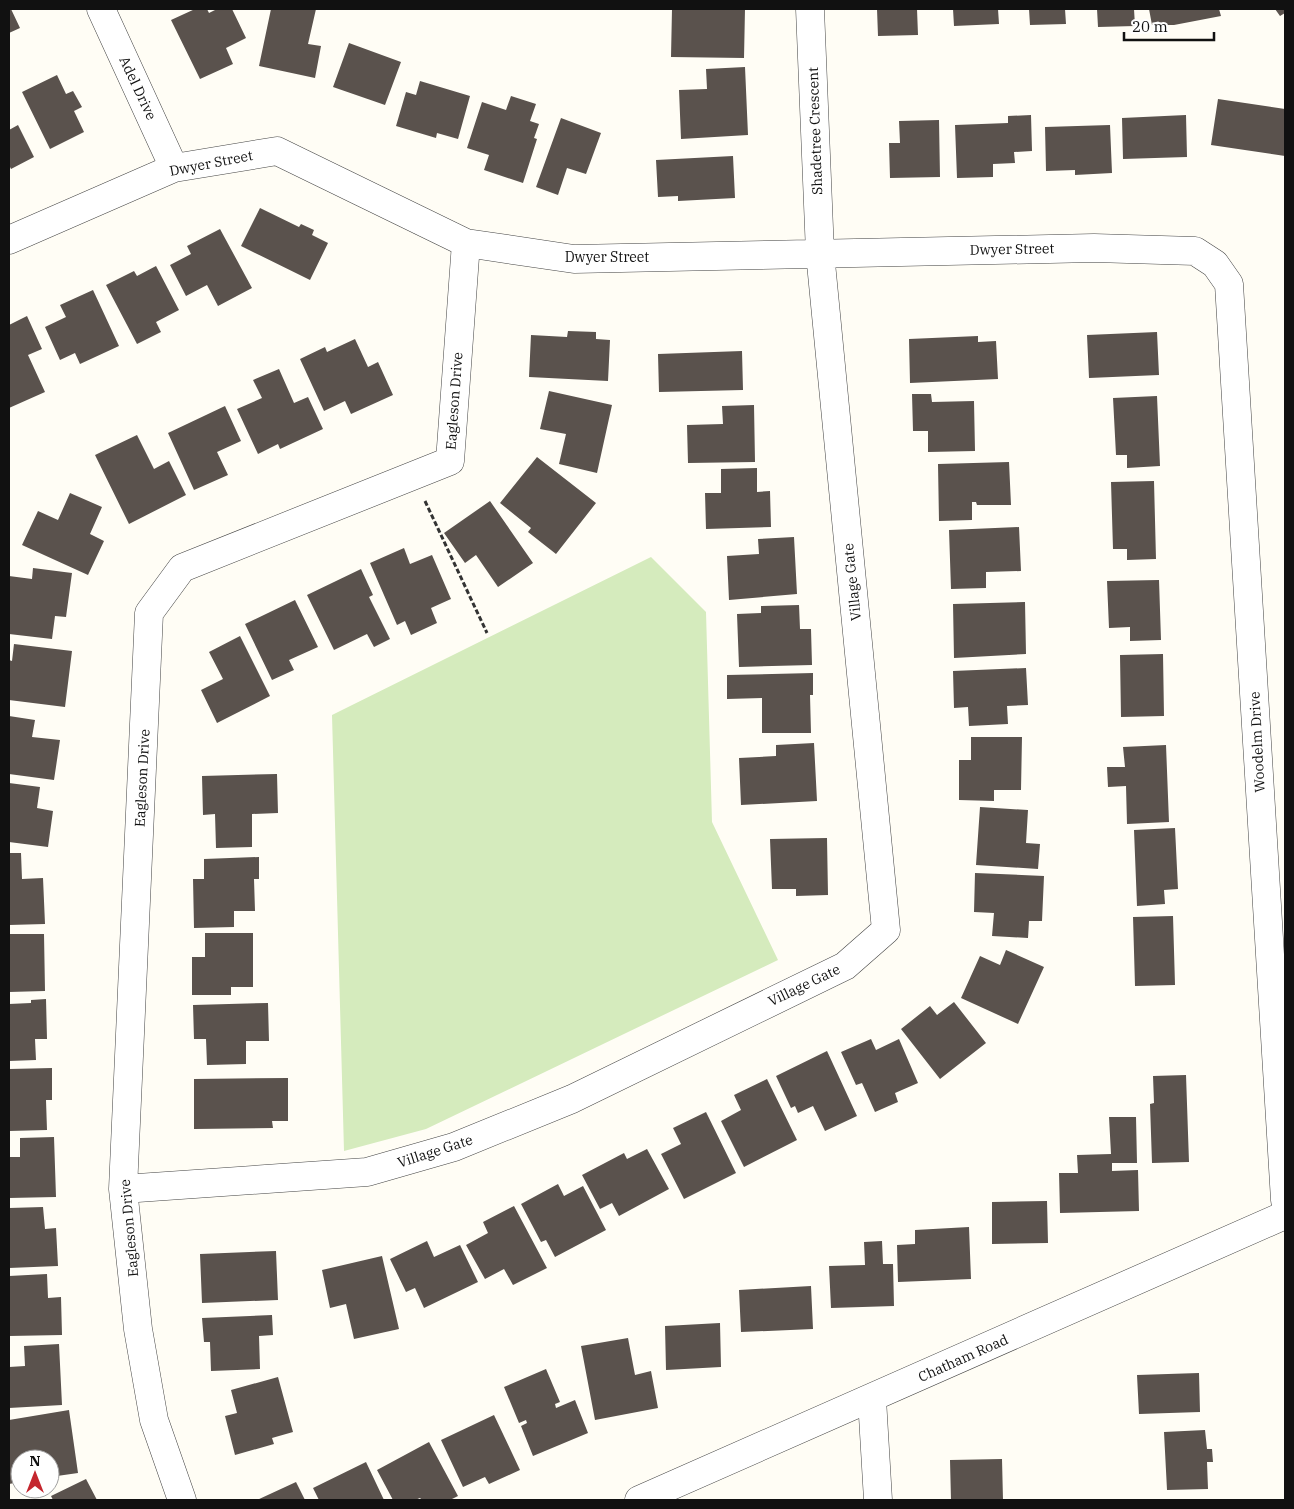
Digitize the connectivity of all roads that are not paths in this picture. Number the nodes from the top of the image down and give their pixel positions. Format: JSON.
{"nodes":[{"id":1,"x":101,"y":9,"type":"edge"},
{"id":2,"x":810,"y":9,"type":"edge"},
{"id":3,"x":174,"y":168,"type":"junction"},
{"id":4,"x":9,"y":240,"type":"edge"},
{"id":5,"x":466,"y":242,"type":"junction"},
{"id":6,"x":820,"y":253,"type":"junction"},
{"id":7,"x":1229,"y":284,"type":"joint"},
{"id":8,"x":123,"y":1189,"type":"junction"},
{"id":9,"x":1285,"y":1200,"type":"edge"},
{"id":10,"x":1285,"y":1214,"type":"edge"},
{"id":11,"x":872,"y":1399,"type":"junction"},
{"id":12,"x":182,"y":1500,"type":"edge"},
{"id":13,"x":639,"y":1500,"type":"edge"},
{"id":14,"x":878,"y":1500,"type":"edge"}],
"edges":[{"from":1,"to":3,"type":"street","name":"Adel Drive"},
{"from":2,"to":6,"type":"street","name":"Shadetree Crescent"},
{"from":3,"to":4,"type":"street","name":"Dwyer Street"},
{"from":3,"to":5,"type":"street","name":"Dwyer Street"},
{"from":5,"to":6,"type":"street","name":"Dwyer Street"},
{"from":5,"to":8,"type":"street","name":"Eagleson Drive"},
{"from":6,"to":7,"type":"street","name":"Dwyer Street"},
{"from":6,"to":8,"type":"street","name":"Village Gate"},
{"from":7,"to":9,"type":"street","name":"Woodelm Drive"},
{"from":8,"to":12,"type":"street","name":"Eagleson Drive"},
{"from":10,"to":11,"type":"street","name":"Chatham Road"},
{"from":11,"to":13,"type":"street","name":"Chatham Road"},
{"from":11,"to":14,"type":"street"}]}
